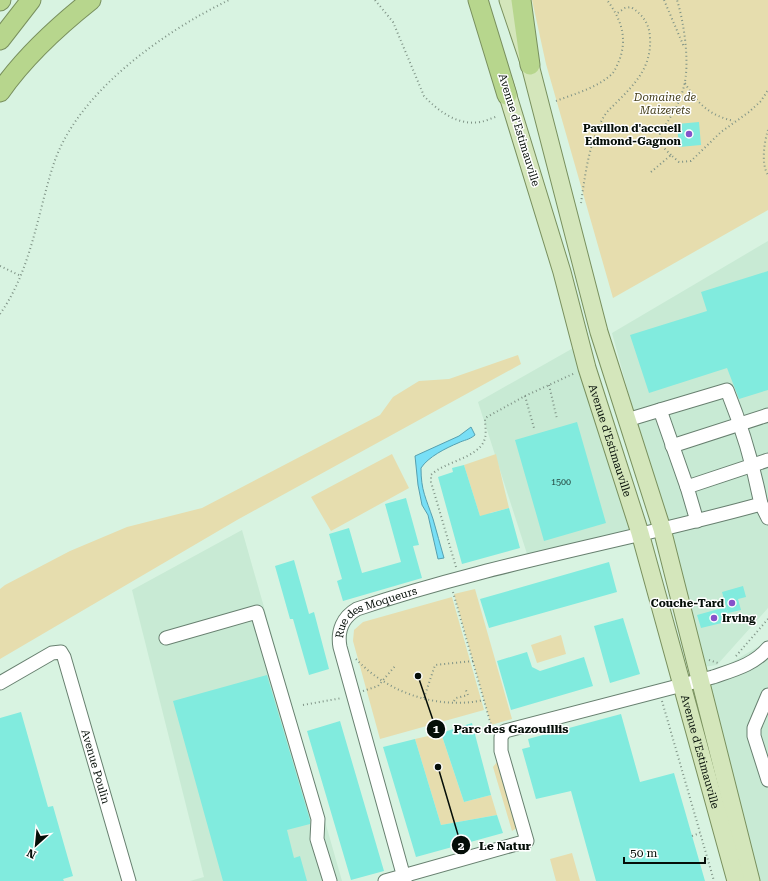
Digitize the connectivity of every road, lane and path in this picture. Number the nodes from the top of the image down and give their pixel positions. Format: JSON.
{"nodes":[{"id":1,"x":30,"y":0,"type":"edge"},
{"id":2,"x":91,"y":0,"type":"edge"},
{"id":3,"x":229,"y":0,"type":"edge"},
{"id":4,"x":375,"y":0,"type":"edge"},
{"id":5,"x":478,"y":0,"type":"edge"},
{"id":6,"x":482,"y":0,"type":"edge"},
{"id":7,"x":508,"y":0,"type":"edge"},
{"id":8,"x":521,"y":0,"type":"edge"},
{"id":9,"x":607,"y":0,"type":"edge"},
{"id":10,"x":664,"y":0,"type":"edge"},
{"id":11,"x":676,"y":0,"type":"edge"},
{"id":12,"x":616,"y":14,"type":"junction"},
{"id":13,"x":0,"y":40,"type":"edge"},
{"id":14,"x":685,"y":48,"type":"junction"},
{"id":15,"x":530,"y":66,"type":"junction"},
{"id":16,"x":685,"y":82,"type":"junction"},
{"id":17,"x":768,"y":90,"type":"edge"},
{"id":18,"x":0,"y":92,"type":"edge"},
{"id":19,"x":507,"y":95,"type":"junction"},
{"id":20,"x":556,"y":101,"type":"dead end"},
{"id":21,"x":498,"y":116,"type":"dead end"},
{"id":22,"x":734,"y":121,"type":"junction"},
{"id":23,"x":768,"y":130,"type":"edge"},
{"id":24,"x":671,"y":155,"type":"junction"},
{"id":25,"x":651,"y":172,"type":"dead end"},
{"id":26,"x":768,"y":175,"type":"edge"},
{"id":27,"x":585,"y":182,"type":"dead end"},
{"id":28,"x":0,"y":266,"type":"edge"},
{"id":29,"x":21,"y":276,"type":"junction"},
{"id":30,"x":0,"y":314,"type":"edge"},
{"id":31,"x":587,"y":368,"type":"junction"},
{"id":32,"x":549,"y":385,"type":"junction"},
{"id":33,"x":525,"y":396,"type":"junction"},
{"id":34,"x":660,"y":410,"type":"junction"},
{"id":35,"x":768,"y":415,"type":"edge"},
{"id":36,"x":557,"y":419,"type":"dead end"},
{"id":37,"x":627,"y":420,"type":"junction"},
{"id":38,"x":741,"y":424,"type":"junction"},
{"id":39,"x":534,"y":428,"type":"dead end"},
{"id":40,"x":672,"y":446,"type":"junction"},
{"id":41,"x":768,"y":460,"type":"edge"},
{"id":42,"x":753,"y":464,"type":"junction"},
{"id":43,"x":687,"y":487,"type":"junction"},
{"id":44,"x":761,"y":504,"type":"junction"},
{"id":45,"x":768,"y":518,"type":"edge"},
{"id":46,"x":697,"y":521,"type":"junction"},
{"id":47,"x":662,"y":529,"type":"junction"},
{"id":48,"x":640,"y":533,"type":"junction"},
{"id":49,"x":458,"y":570,"type":"dead end"},
{"id":50,"x":453,"y":592,"type":"dead end"},
{"id":51,"x":166,"y":638,"type":"dead end"},
{"id":52,"x":768,"y":648,"type":"edge"},
{"id":53,"x":356,"y":658,"type":"dead end"},
{"id":54,"x":473,"y":661,"type":"junction"},
{"id":55,"x":396,"y":664,"type":"dead end"},
{"id":56,"x":382,"y":682,"type":"junction"},
{"id":57,"x":692,"y":683,"type":"junction"},
{"id":58,"x":0,"y":684,"type":"edge"},
{"id":59,"x":465,"y":688,"type":"dead end"},
{"id":60,"x":371,"y":689,"type":"dead end"},
{"id":61,"x":659,"y":690,"type":"junction"},
{"id":62,"x":468,"y":695,"type":"junction"},
{"id":63,"x":768,"y":695,"type":"edge"},
{"id":64,"x":344,"y":697,"type":"dead end"},
{"id":65,"x":424,"y":698,"type":"junction"},
{"id":66,"x":484,"y":700,"type":"junction"},
{"id":67,"x":454,"y":701,"type":"junction"},
{"id":68,"x":471,"y":702,"type":"junction"},
{"id":69,"x":303,"y":705,"type":"dead end"},
{"id":70,"x":491,"y":725,"type":"dead end"},
{"id":71,"x":768,"y":780,"type":"edge"},
{"id":72,"x":701,"y":833,"type":"junction"},
{"id":73,"x":692,"y":836,"type":"dead end"},
{"id":74,"x":404,"y":878,"type":"edge"},
{"id":75,"x":129,"y":881,"type":"edge"},
{"id":76,"x":330,"y":881,"type":"edge"},
{"id":77,"x":385,"y":881,"type":"edge"},
{"id":78,"x":714,"y":881,"type":"edge"},
{"id":79,"x":736,"y":881,"type":"edge"},
{"id":80,"x":751,"y":881,"type":"edge"}],
"edges":[{"from":1,"to":13,"type":"highway"},
{"from":2,"to":18,"type":"highway"},
{"from":3,"to":29,"type":"path"},
{"from":4,"to":21,"type":"path"},
{"from":5,"to":19,"type":"highway"},
{"from":6,"to":19,"type":"main road","name":"Avenue d'Estimauville"},
{"from":7,"to":15,"type":"main road","name":"Avenue d'Estimauville"},
{"from":8,"to":15,"type":"highway"},
{"from":9,"to":12,"type":"path"},
{"from":10,"to":14,"type":"path"},
{"from":11,"to":14,"type":"path"},
{"from":12,"to":20,"type":"path"},
{"from":12,"to":27,"type":"path"},
{"from":14,"to":16,"type":"path"},
{"from":15,"to":37,"type":"main road","name":"Avenue d'Estimauville"},
{"from":16,"to":22,"type":"path"},
{"from":16,"to":24,"type":"path"},
{"from":17,"to":22,"type":"path"},
{"from":19,"to":31,"type":"main road","name":"Avenue d'Estimauville"},
{"from":22,"to":24,"type":"path"},
{"from":23,"to":26,"type":"path"},
{"from":24,"to":25,"type":"path"},
{"from":28,"to":29,"type":"path"},
{"from":29,"to":30,"type":"path"},
{"from":31,"to":32,"type":"path"},
{"from":31,"to":48,"type":"main road","name":"Avenue d'Estimauville"},
{"from":32,"to":33,"type":"path"},
{"from":32,"to":36,"type":"path"},
{"from":33,"to":39,"type":"path"},
{"from":33,"to":49,"type":"path"},
{"from":34,"to":37,"type":"street"},
{"from":34,"to":38,"type":"street"},
{"from":34,"to":40,"type":"street"},
{"from":35,"to":38,"type":"street"},
{"from":37,"to":47,"type":"main road","name":"Avenue d'Estimauville"},
{"from":38,"to":40,"type":"street"},
{"from":38,"to":42,"type":"street"},
{"from":40,"to":43,"type":"street"},
{"from":41,"to":42,"type":"street"},
{"from":42,"to":43,"type":"street"},
{"from":42,"to":44,"type":"street"},
{"from":43,"to":46,"type":"street"},
{"from":44,"to":45,"type":"street"},
{"from":44,"to":46,"type":"street","name":"Rue des Moqueurs"},
{"from":46,"to":47,"type":"street","name":"Rue des Moqueurs"},
{"from":47,"to":48,"type":"street","name":"Rue des Moqueurs"},
{"from":47,"to":57,"type":"main road","name":"Avenue d'Estimauville"},
{"from":48,"to":57,"type":"main road","name":"Avenue d'Estimauville"},
{"from":48,"to":74,"type":"street","name":"Rue des Moqueurs"},
{"from":50,"to":54,"type":"path"},
{"from":51,"to":76,"type":"street"},
{"from":52,"to":57,"type":"street"},
{"from":53,"to":56,"type":"path"},
{"from":54,"to":65,"type":"path"},
{"from":54,"to":66,"type":"path"},
{"from":55,"to":56,"type":"path"},
{"from":56,"to":60,"type":"path"},
{"from":56,"to":65,"type":"path"},
{"from":57,"to":61,"type":"street"},
{"from":57,"to":79,"type":"main road","name":"Avenue d'Estimauville"},
{"from":57,"to":80,"type":"main road","name":"Avenue d'Estimauville"},
{"from":58,"to":75,"type":"street","name":"Avenue Poulin"},
{"from":59,"to":62,"type":"path"},
{"from":61,"to":72,"type":"path"},
{"from":61,"to":74,"type":"street"},
{"from":62,"to":67,"type":"path"},
{"from":62,"to":68,"type":"path"},
{"from":63,"to":71,"type":"street"},
{"from":64,"to":69,"type":"path"},
{"from":65,"to":67,"type":"path"},
{"from":66,"to":68,"type":"path"},
{"from":66,"to":70,"type":"path"},
{"from":67,"to":68,"type":"path"},
{"from":72,"to":73,"type":"path"},
{"from":72,"to":78,"type":"path"},
{"from":74,"to":77,"type":"street"}]}
